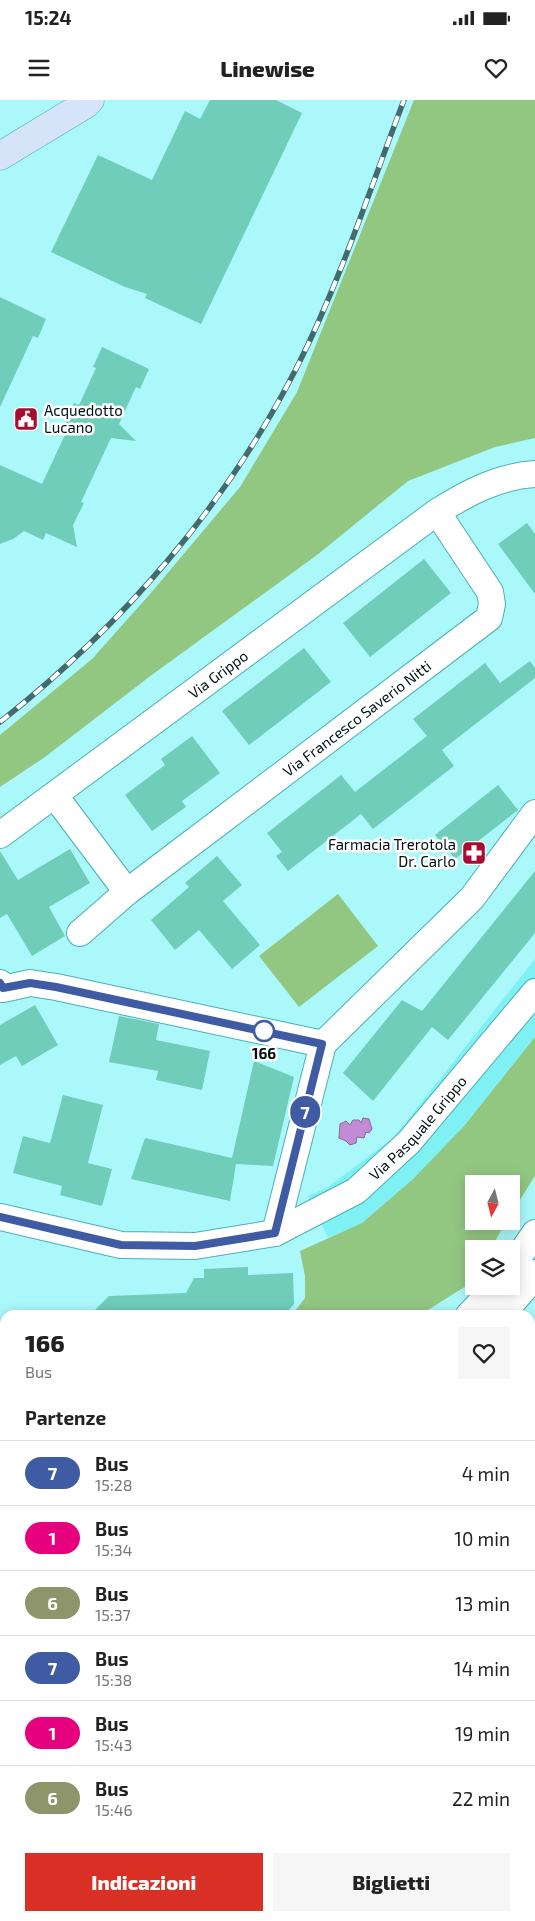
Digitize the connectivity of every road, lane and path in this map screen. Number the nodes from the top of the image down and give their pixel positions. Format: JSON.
{"nodes":[{"id":1,"x":90,"y":100,"type":"edge"},
{"id":2,"x":0,"y":156,"type":"edge"},
{"id":3,"x":535,"y":474,"type":"edge"},
{"id":4,"x":437,"y":512,"type":"junction"},
{"id":5,"x":55,"y":796,"type":"junction"},
{"id":6,"x":535,"y":813,"type":"edge"},
{"id":7,"x":0,"y":835,"type":"edge"},
{"id":8,"x":127,"y":892,"type":"junction"},
{"id":9,"x":80,"y":933,"type":"dead end"},
{"id":10,"x":1,"y":987,"type":"edge"},
{"id":11,"x":535,"y":992,"type":"edge"},
{"id":12,"x":322,"y":1044,"type":"junction"},
{"id":13,"x":0,"y":1217,"type":"edge"},
{"id":14,"x":275,"y":1233,"type":"junction"},
{"id":15,"x":535,"y":1233,"type":"edge"},
{"id":16,"x":520,"y":1255,"type":"edge"},
{"id":17,"x":535,"y":1273,"type":"edge"},
{"id":18,"x":489,"y":1295,"type":"edge"},
{"id":19,"x":475,"y":1310,"type":"edge"},
{"id":20,"x":505,"y":1310,"type":"edge"}],
"edges":[{"from":1,"to":2,"type":"street"},
{"from":3,"to":4,"type":"street"},
{"from":4,"to":5,"type":"street","name":"Via Grippo"},
{"from":4,"to":8,"type":"street","name":"Via Francesco Saverio Nitti"},
{"from":5,"to":7,"type":"street","name":"Via Grippo"},
{"from":5,"to":8,"type":"street"},
{"from":6,"to":12,"type":"street"},
{"from":8,"to":9,"type":"street","name":"Via Francesco Saverio Nitti"},
{"from":10,"to":12,"type":"street"},
{"from":11,"to":14,"type":"street","name":"Via Pasquale Grippo"},
{"from":12,"to":14,"type":"street"},
{"from":13,"to":14,"type":"street","name":"Via Pasquale Grippo"},
{"from":15,"to":16,"type":"street"},
{"from":17,"to":20,"type":"street"},
{"from":18,"to":19,"type":"street"}]}
